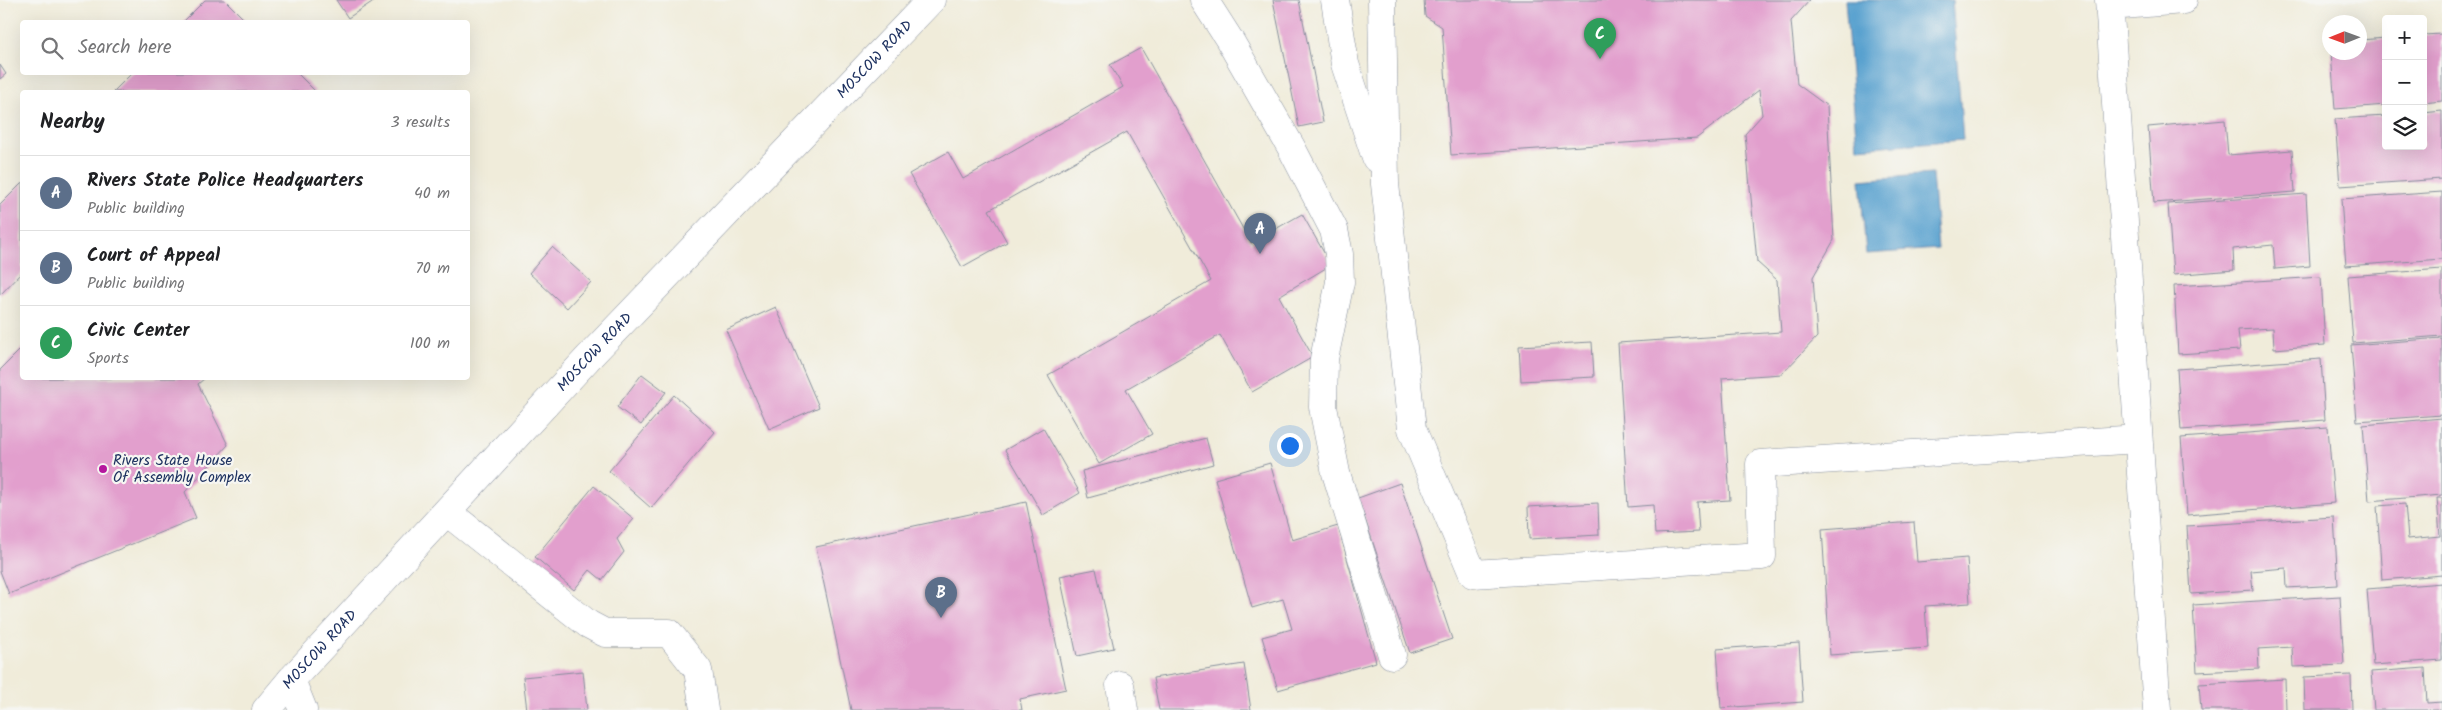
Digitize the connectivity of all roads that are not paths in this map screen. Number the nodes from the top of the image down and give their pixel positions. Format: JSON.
{"nodes":[{"id":1,"x":931,"y":0,"type":"edge"},
{"id":2,"x":1204,"y":0,"type":"edge"},
{"id":3,"x":1335,"y":0,"type":"edge"},
{"id":4,"x":1382,"y":0,"type":"edge"},
{"id":5,"x":2183,"y":0,"type":"edge"},
{"id":6,"x":2109,"y":3,"type":"edge"},
{"id":7,"x":1385,"y":184,"type":"junction"},
{"id":8,"x":2138,"y":439,"type":"junction"},
{"id":9,"x":447,"y":512,"type":"junction"},
{"id":10,"x":1392,"y":655,"type":"dead end"},
{"id":11,"x":291,"y":680,"type":"junction"},
{"id":12,"x":266,"y":710,"type":"edge"},
{"id":13,"x":303,"y":710,"type":"edge"},
{"id":14,"x":704,"y":710,"type":"edge"},
{"id":15,"x":2156,"y":710,"type":"edge"}],
"edges":[{"from":1,"to":9,"type":"street","name":"MOSCOW ROAD"},
{"from":2,"to":10,"type":"street"},
{"from":3,"to":7,"type":"street"},
{"from":4,"to":7,"type":"street"},
{"from":5,"to":6,"type":"street"},
{"from":6,"to":8,"type":"street"},
{"from":7,"to":8,"type":"street"},
{"from":8,"to":15,"type":"street"},
{"from":9,"to":11,"type":"street","name":"MOSCOW ROAD"},
{"from":9,"to":14,"type":"street"},
{"from":11,"to":12,"type":"street","name":"MOSCOW ROAD"},
{"from":11,"to":13,"type":"street"}]}
